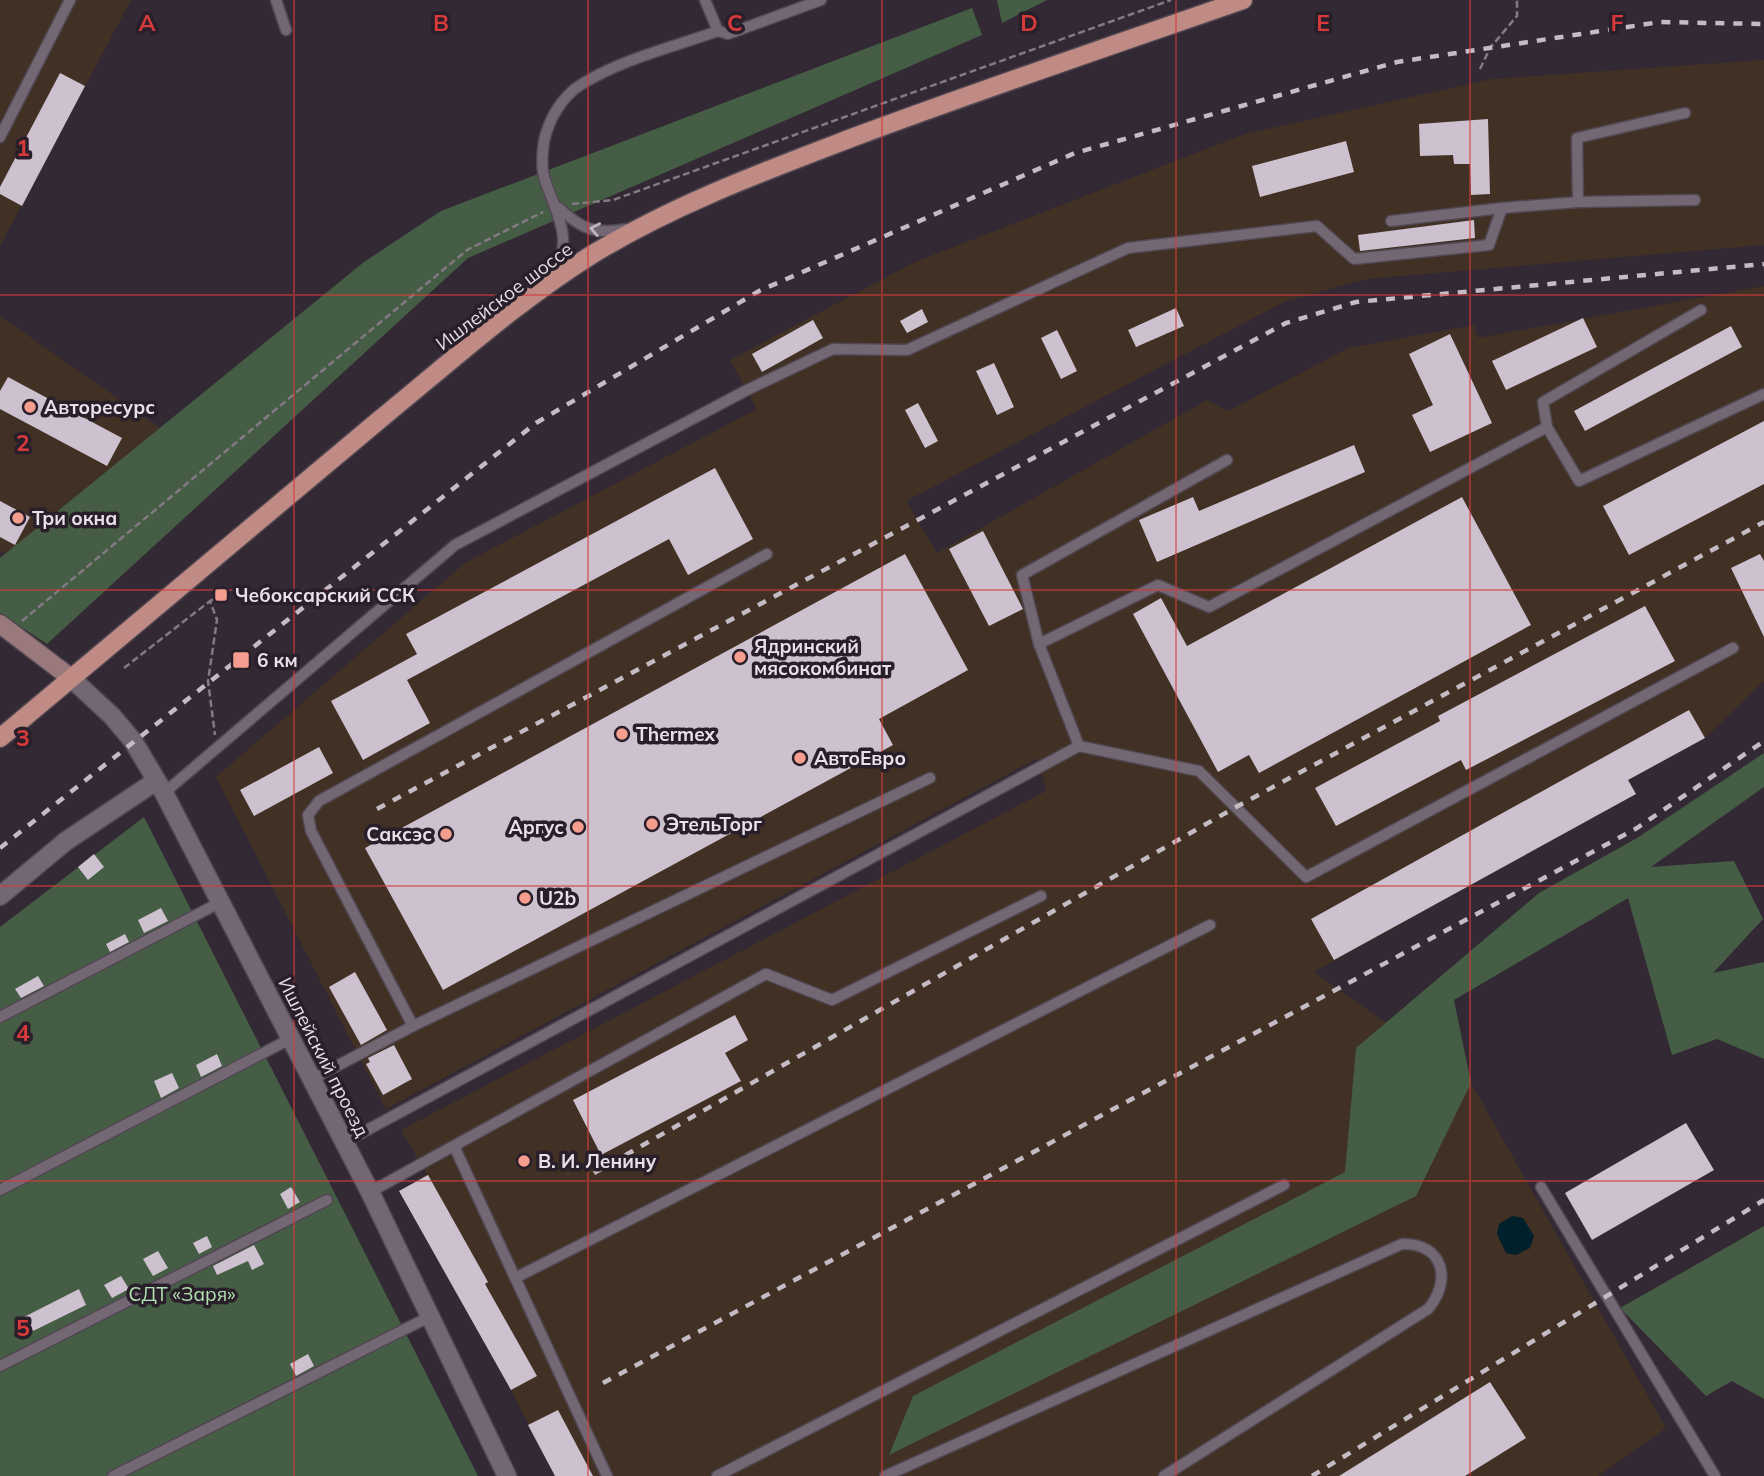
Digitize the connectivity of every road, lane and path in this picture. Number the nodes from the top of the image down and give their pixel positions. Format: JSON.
{"nodes":[{"id":1,"x":70,"y":0,"type":"edge"},
{"id":2,"x":276,"y":0,"type":"edge"},
{"id":3,"x":705,"y":0,"type":"edge"},
{"id":4,"x":821,"y":0,"type":"edge"},
{"id":5,"x":1243,"y":0,"type":"edge"},
{"id":6,"x":1517,"y":0,"type":"edge"},
{"id":7,"x":286,"y":30,"type":"dead end"},
{"id":8,"x":718,"y":31,"type":"junction"},
{"id":9,"x":1480,"y":69,"type":"dead end"},
{"id":10,"x":1685,"y":113,"type":"dead end"},
{"id":11,"x":0,"y":137,"type":"edge"},
{"id":12,"x":1695,"y":200,"type":"dead end"},
{"id":13,"x":1578,"y":202,"type":"junction"},
{"id":14,"x":556,"y":206,"type":"junction"},
{"id":15,"x":1502,"y":208,"type":"junction"},
{"id":16,"x":1391,"y":221,"type":"dead end"},
{"id":17,"x":642,"y":227,"type":"junction"},
{"id":18,"x":553,"y":281,"type":"junction"},
{"id":19,"x":1701,"y":310,"type":"dead end"},
{"id":20,"x":1764,"y":394,"type":"edge"},
{"id":21,"x":1548,"y":427,"type":"junction"},
{"id":22,"x":1227,"y":460,"type":"dead end"},
{"id":23,"x":767,"y":554,"type":"dead end"},
{"id":24,"x":221,"y":595,"type":"dead end"},
{"id":25,"x":210,"y":601,"type":"junction"},
{"id":26,"x":0,"y":624,"type":"edge"},
{"id":27,"x":1039,"y":644,"type":"junction"},
{"id":28,"x":1733,"y":648,"type":"dead end"},
{"id":29,"x":124,"y":668,"type":"dead end"},
{"id":30,"x":71,"y":678,"type":"junction"},
{"id":31,"x":0,"y":738,"type":"edge"},
{"id":32,"x":1079,"y":746,"type":"junction"},
{"id":33,"x":217,"y":748,"type":"junction"},
{"id":34,"x":930,"y":778,"type":"dead end"},
{"id":35,"x":160,"y":787,"type":"junction"},
{"id":36,"x":0,"y":896,"type":"edge"},
{"id":37,"x":1041,"y":896,"type":"dead end"},
{"id":38,"x":221,"y":902,"type":"junction"},
{"id":39,"x":1210,"y":925,"type":"dead end"},
{"id":40,"x":0,"y":1017,"type":"edge"},
{"id":41,"x":413,"y":1026,"type":"junction"},
{"id":42,"x":292,"y":1038,"type":"junction"},
{"id":43,"x":313,"y":1079,"type":"junction"},
{"id":44,"x":345,"y":1142,"type":"junction"},
{"id":45,"x":454,"y":1146,"type":"junction"},
{"id":46,"x":1284,"y":1185,"type":"dead end"},
{"id":47,"x":1541,"y":1187,"type":"dead end"},
{"id":48,"x":0,"y":1190,"type":"edge"},
{"id":49,"x":370,"y":1192,"type":"junction"},
{"id":50,"x":327,"y":1200,"type":"dead end"},
{"id":51,"x":515,"y":1279,"type":"junction"},
{"id":52,"x":431,"y":1316,"type":"junction"},
{"id":53,"x":0,"y":1366,"type":"edge"},
{"id":54,"x":113,"y":1476,"type":"edge"},
{"id":55,"x":507,"y":1476,"type":"edge"},
{"id":56,"x":607,"y":1476,"type":"edge"},
{"id":57,"x":717,"y":1476,"type":"edge"},
{"id":58,"x":885,"y":1476,"type":"edge"},
{"id":59,"x":1164,"y":1476,"type":"edge"},
{"id":60,"x":1714,"y":1476,"type":"edge"}],
"edges":[{"from":1,"to":11,"type":"lane"},
{"from":2,"to":7,"type":"lane"},
{"from":3,"to":8,"type":"lane"},
{"from":4,"to":8,"type":"lane"},
{"from":5,"to":17,"type":"main road","name":"Ишлейское шоссе"},
{"from":6,"to":9,"type":"path"},
{"from":8,"to":14,"type":"lane"},
{"from":10,"to":13,"type":"lane"},
{"from":12,"to":13,"type":"lane"},
{"from":13,"to":15,"type":"lane"},
{"from":17,"to":14,"type":"lane","one_way":true},
{"from":14,"to":18,"type":"lane"},
{"from":15,"to":16,"type":"lane"},
{"from":15,"to":33,"type":"lane"},
{"from":17,"to":18,"type":"main road","name":"Ишлейское шоссе"},
{"from":18,"to":30,"type":"main road","name":"Ишлейское шоссе"},
{"from":19,"to":21,"type":"lane"},
{"from":20,"to":21,"type":"lane"},
{"from":21,"to":27,"type":"lane"},
{"from":22,"to":27,"type":"lane"},
{"from":23,"to":41,"type":"lane"},
{"from":24,"to":25,"type":"path"},
{"from":25,"to":29,"type":"path"},
{"from":25,"to":33,"type":"path"},
{"from":26,"to":30,"type":"street"},
{"from":27,"to":32,"type":"lane"},
{"from":28,"to":32,"type":"lane"},
{"from":30,"to":31,"type":"main road","name":"Ишлейское шоссе"},
{"from":30,"to":35,"type":"street","name":"Ишлейский проезд"},
{"from":32,"to":44,"type":"lane"},
{"from":33,"to":35,"type":"lane"},
{"from":34,"to":41,"type":"lane"},
{"from":35,"to":36,"type":"street"},
{"from":35,"to":38,"type":"street","name":"Ишлейский проезд"},
{"from":37,"to":45,"type":"lane"},
{"from":38,"to":40,"type":"lane"},
{"from":38,"to":42,"type":"street","name":"Ишлейский проезд"},
{"from":39,"to":51,"type":"lane"},
{"from":41,"to":43,"type":"lane"},
{"from":42,"to":43,"type":"street","name":"Ишлейский проезд"},
{"from":42,"to":48,"type":"lane"},
{"from":43,"to":44,"type":"street","name":"Ишлейский проезд"},
{"from":44,"to":49,"type":"street","name":"Ишлейский проезд"},
{"from":45,"to":49,"type":"lane"},
{"from":45,"to":51,"type":"lane"},
{"from":46,"to":57,"type":"lane"},
{"from":47,"to":60,"type":"lane"},
{"from":49,"to":52,"type":"street","name":"Ишлейский проезд"},
{"from":50,"to":53,"type":"lane"},
{"from":51,"to":56,"type":"lane"},
{"from":52,"to":54,"type":"lane"},
{"from":52,"to":55,"type":"street","name":"Ишлейский проезд"},
{"from":58,"to":59,"type":"lane"}]}
